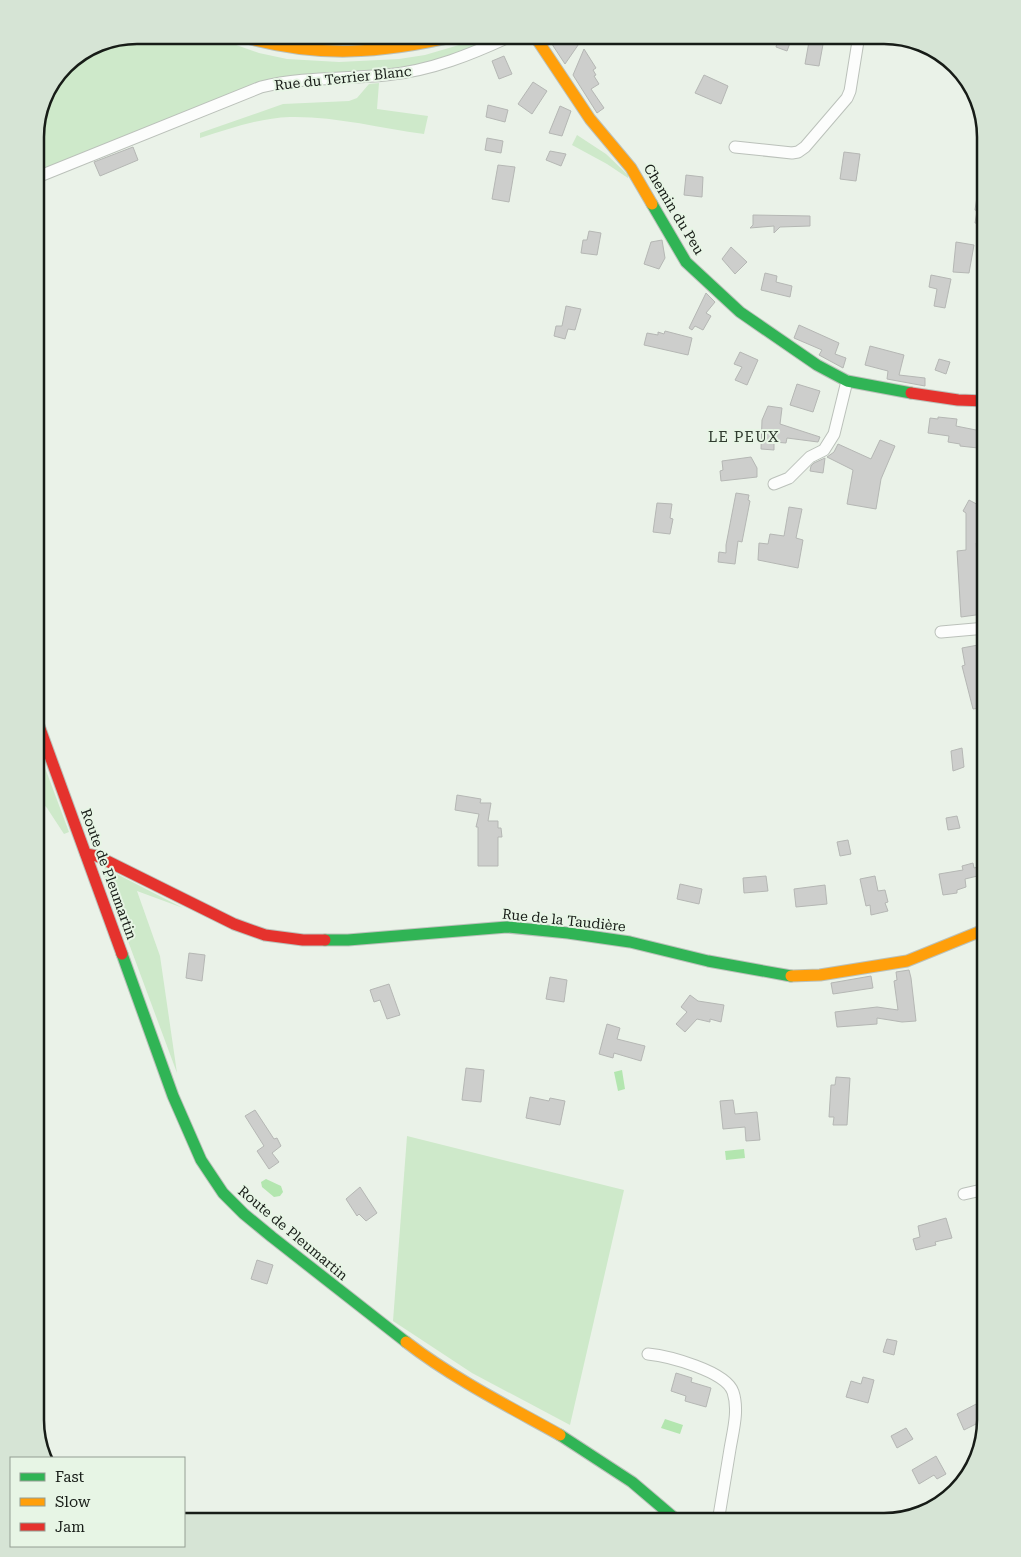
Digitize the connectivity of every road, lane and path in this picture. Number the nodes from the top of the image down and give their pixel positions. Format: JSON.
{"nodes":[{"id":1,"x":279,"y":44,"type":"edge"},
{"id":2,"x":418,"y":44,"type":"edge"},
{"id":3,"x":493,"y":44,"type":"edge"},
{"id":4,"x":541,"y":44,"type":"edge"},
{"id":5,"x":858,"y":44,"type":"edge"},
{"id":6,"x":735,"y":148,"type":"dead end"},
{"id":7,"x":44,"y":174,"type":"edge"},
{"id":8,"x":847,"y":381,"type":"junction"},
{"id":9,"x":977,"y":401,"type":"edge"},
{"id":10,"x":774,"y":484,"type":"dead end"},
{"id":11,"x":977,"y":629,"type":"edge"},
{"id":12,"x":941,"y":632,"type":"dead end"},
{"id":13,"x":44,"y":739,"type":"edge"},
{"id":14,"x":86,"y":854,"type":"junction"},
{"id":15,"x":977,"y":933,"type":"edge"},
{"id":16,"x":977,"y":1191,"type":"edge"},
{"id":17,"x":964,"y":1194,"type":"dead end"},
{"id":18,"x":648,"y":1354,"type":"dead end"},
{"id":19,"x":668,"y":1513,"type":"edge"},
{"id":20,"x":719,"y":1513,"type":"edge"}],
"edges":[{"from":1,"to":2,"type":"street"},
{"from":3,"to":7,"type":"street","name":"Rue du Terrier Blanc"},
{"from":4,"to":8,"type":"street","name":"Chemin du Peu"},
{"from":5,"to":6,"type":"street"},
{"from":8,"to":9,"type":"street","name":"Chemin du Peu"},
{"from":8,"to":10,"type":"street"},
{"from":11,"to":12,"type":"street"},
{"from":13,"to":14,"type":"street","name":"Route de Pleumartin"},
{"from":14,"to":15,"type":"street","name":"Rue de la Taudière"},
{"from":14,"to":19,"type":"street","name":"Route de Pleumartin"},
{"from":16,"to":17,"type":"street"},
{"from":18,"to":20,"type":"street"}]}
